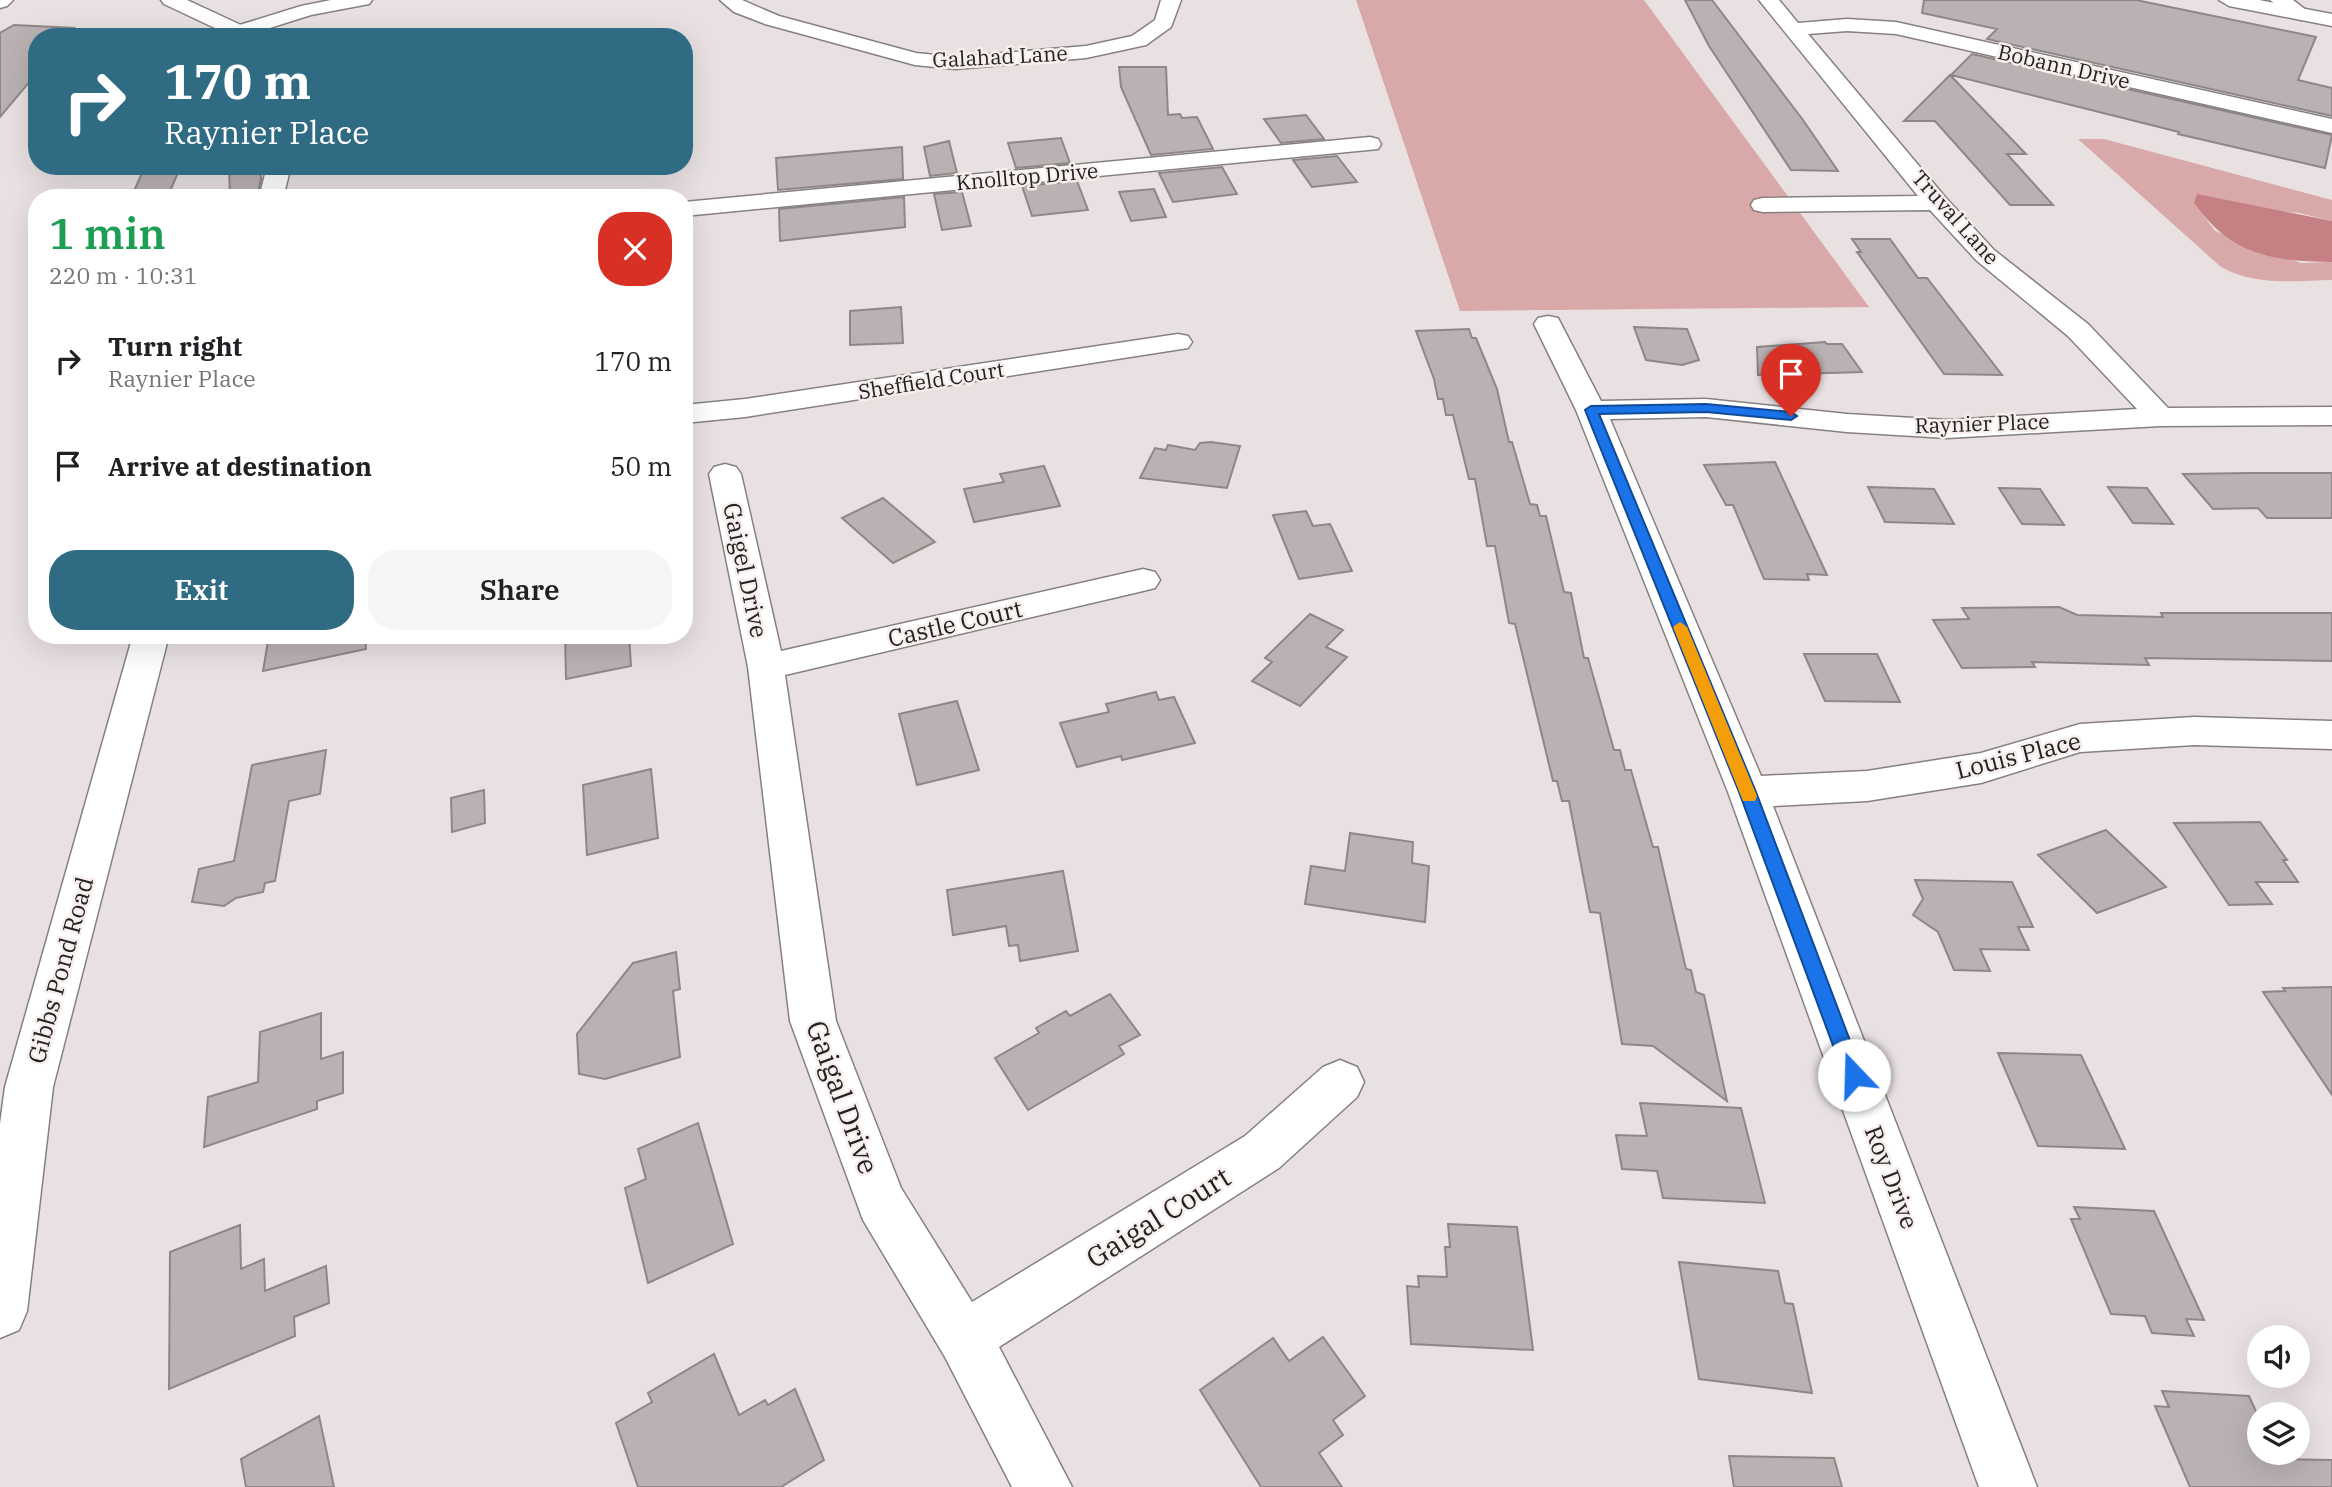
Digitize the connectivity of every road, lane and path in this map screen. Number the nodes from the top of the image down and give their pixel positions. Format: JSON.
{"nodes":[{"id":1,"x":171,"y":0,"type":"edge"},
{"id":2,"x":362,"y":0,"type":"edge"},
{"id":3,"x":730,"y":0,"type":"edge"},
{"id":4,"x":1171,"y":0,"type":"edge"},
{"id":5,"x":1769,"y":0,"type":"edge"},
{"id":6,"x":2229,"y":0,"type":"edge"},
{"id":7,"x":2280,"y":0,"type":"edge"},
{"id":8,"x":2301,"y":14,"type":"junction"},
{"id":9,"x":2332,"y":20,"type":"edge"},
{"id":10,"x":232,"y":28,"type":"edge"},
{"id":11,"x":261,"y":28,"type":"edge"},
{"id":12,"x":1794,"y":29,"type":"junction"},
{"id":13,"x":2332,"y":126,"type":"edge"},
{"id":14,"x":1370,"y":144,"type":"dead end"},
{"id":15,"x":1937,"y":203,"type":"junction"},
{"id":16,"x":1763,"y":205,"type":"dead end"},
{"id":17,"x":693,"y":208,"type":"edge"},
{"id":18,"x":1548,"y":324,"type":"dead end"},
{"id":19,"x":1178,"y":342,"type":"dead end"},
{"id":20,"x":1591,"y":410,"type":"junction"},
{"id":21,"x":693,"y":413,"type":"edge"},
{"id":22,"x":2332,"y":416,"type":"edge"},
{"id":23,"x":2160,"y":417,"type":"junction"},
{"id":24,"x":725,"y":474,"type":"dead end"},
{"id":25,"x":1143,"y":580,"type":"dead end"},
{"id":26,"x":148,"y":644,"type":"edge"},
{"id":27,"x":766,"y":667,"type":"junction"},
{"id":28,"x":2325,"y":745,"type":"edge"},
{"id":29,"x":1748,"y":792,"type":"junction"},
{"id":30,"x":1340,"y":1082,"type":"dead end"},
{"id":31,"x":14,"y":1091,"type":"edge"},
{"id":32,"x":0,"y":1311,"type":"edge"},
{"id":33,"x":964,"y":1338,"type":"junction"},
{"id":34,"x":1043,"y":1487,"type":"edge"},
{"id":35,"x":2008,"y":1487,"type":"edge"}],
"edges":[{"from":1,"to":10,"type":"street"},
{"from":2,"to":11,"type":"street"},
{"from":3,"to":4,"type":"street","name":"Galahad Lane"},
{"from":5,"to":12,"type":"street","name":"Truval Lane"},
{"from":6,"to":8,"type":"street"},
{"from":7,"to":8,"type":"street"},
{"from":8,"to":9,"type":"street"},
{"from":12,"to":13,"type":"street","name":"Bobann Drive"},
{"from":12,"to":15,"type":"street","name":"Truval Lane"},
{"from":14,"to":17,"type":"street","name":"Knolltop Drive"},
{"from":15,"to":16,"type":"street"},
{"from":15,"to":23,"type":"street","name":"Truval Lane"},
{"from":18,"to":20,"type":"street","name":"Roy Drive"},
{"from":19,"to":21,"type":"street","name":"Sheffield Court"},
{"from":20,"to":23,"type":"street","name":"Raynier Place"},
{"from":20,"to":29,"type":"street","name":"Roy Drive"},
{"from":22,"to":23,"type":"street","name":"Raynier Place"},
{"from":24,"to":27,"type":"street","name":"Gaigel Drive"},
{"from":25,"to":27,"type":"street","name":"Castle Court"},
{"from":26,"to":31,"type":"street","name":"Gibbs Pond Road"},
{"from":27,"to":33,"type":"street","name":"Gaigal Drive"},
{"from":28,"to":29,"type":"street","name":"Louis Place"},
{"from":29,"to":35,"type":"street","name":"Roy Drive"},
{"from":30,"to":33,"type":"street","name":"Gaigal Court"},
{"from":31,"to":32,"type":"street","name":"Gibbs Pond Road"},
{"from":33,"to":34,"type":"street","name":"Gaigal Drive"}]}
